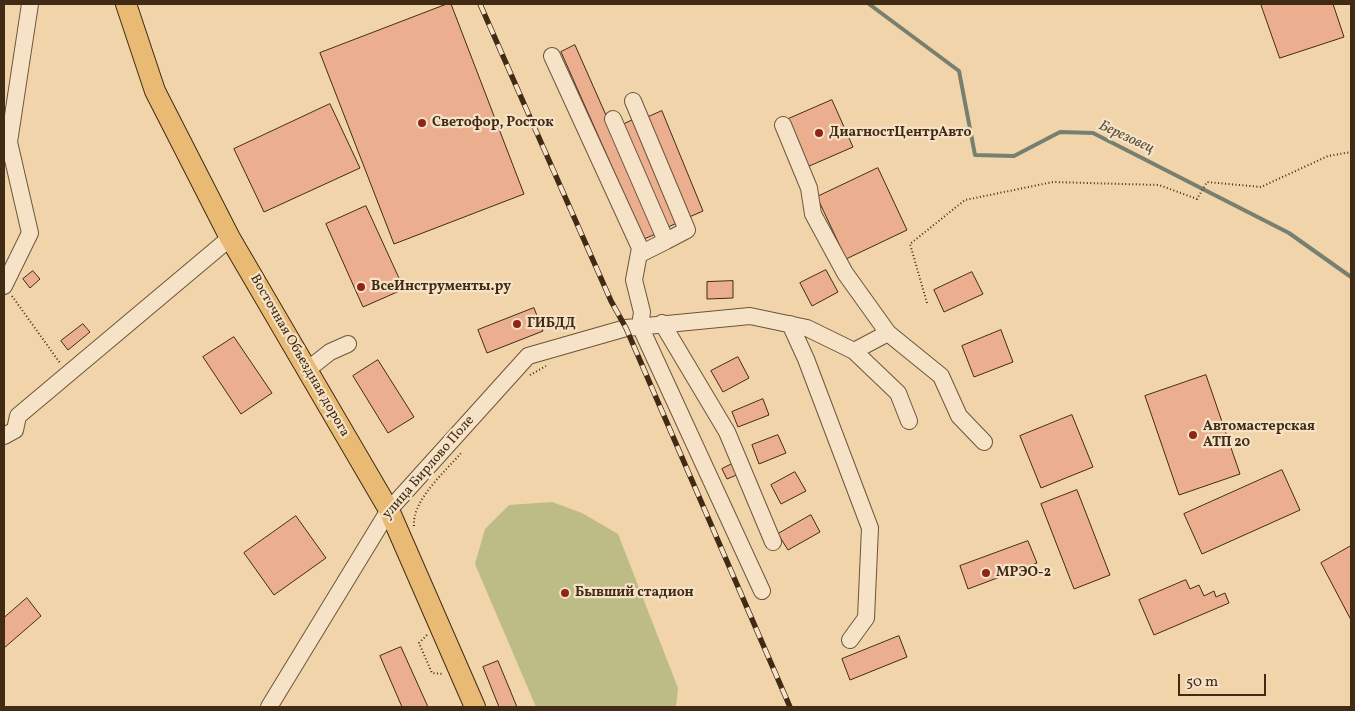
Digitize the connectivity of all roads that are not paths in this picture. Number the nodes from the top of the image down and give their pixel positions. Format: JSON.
{"nodes":[{"id":1,"x":30,"y":4,"type":"edge"},
{"id":2,"x":126,"y":4,"type":"edge"},
{"id":3,"x":552,"y":56,"type":"dead end"},
{"id":4,"x":633,"y":101,"type":"dead end"},
{"id":5,"x":614,"y":119,"type":"dead end"},
{"id":6,"x":783,"y":125,"type":"dead end"},
{"id":7,"x":230,"y":238,"type":"junction"},
{"id":8,"x":666,"y":241,"type":"junction"},
{"id":9,"x":640,"y":254,"type":"junction"},
{"id":10,"x":4,"y":286,"type":"edge"},
{"id":11,"x":662,"y":323,"type":"junction"},
{"id":12,"x":790,"y":324,"type":"junction"},
{"id":13,"x":640,"y":326,"type":"junction"},
{"id":14,"x":888,"y":333,"type":"junction"},
{"id":15,"x":348,"y":344,"type":"dead end"},
{"id":16,"x":854,"y":351,"type":"junction"},
{"id":17,"x":307,"y":370,"type":"junction"},
{"id":18,"x":909,"y":421,"type":"dead end"},
{"id":19,"x":4,"y":436,"type":"edge"},
{"id":20,"x":984,"y":442,"type":"dead end"},
{"id":21,"x":389,"y":510,"type":"junction"},
{"id":22,"x":773,"y":542,"type":"dead end"},
{"id":23,"x":762,"y":591,"type":"dead end"},
{"id":24,"x":850,"y":640,"type":"dead end"},
{"id":25,"x":269,"y":707,"type":"edge"},
{"id":26,"x":475,"y":707,"type":"edge"}],
"edges":[{"from":1,"to":10,"type":"street"},
{"from":2,"to":7,"type":"main road","name":"Восточная Объездная дорога"},
{"from":3,"to":9,"type":"street"},
{"from":4,"to":8,"type":"street"},
{"from":5,"to":8,"type":"street"},
{"from":6,"to":14,"type":"street"},
{"from":7,"to":17,"type":"main road","name":"Восточная Объездная дорога"},
{"from":7,"to":19,"type":"street"},
{"from":8,"to":9,"type":"street"},
{"from":9,"to":13,"type":"street"},
{"from":11,"to":12,"type":"street","name":"улица Бирлово Поле"},
{"from":11,"to":13,"type":"street","name":"улица Бирлово Поле"},
{"from":11,"to":22,"type":"street"},
{"from":12,"to":16,"type":"street","name":"улица Бирлово Поле"},
{"from":12,"to":24,"type":"street"},
{"from":13,"to":21,"type":"street","name":"улица Бирлово Поле"},
{"from":13,"to":23,"type":"street"},
{"from":14,"to":16,"type":"street"},
{"from":14,"to":20,"type":"street"},
{"from":15,"to":17,"type":"street"},
{"from":16,"to":18,"type":"street","name":"улица Бирлово Поле"},
{"from":17,"to":21,"type":"main road","name":"Восточная Объездная дорога"},
{"from":21,"to":25,"type":"street","name":"улица Бирлово Поле"},
{"from":21,"to":26,"type":"main road","name":"Восточная Объездная дорога"}]}
